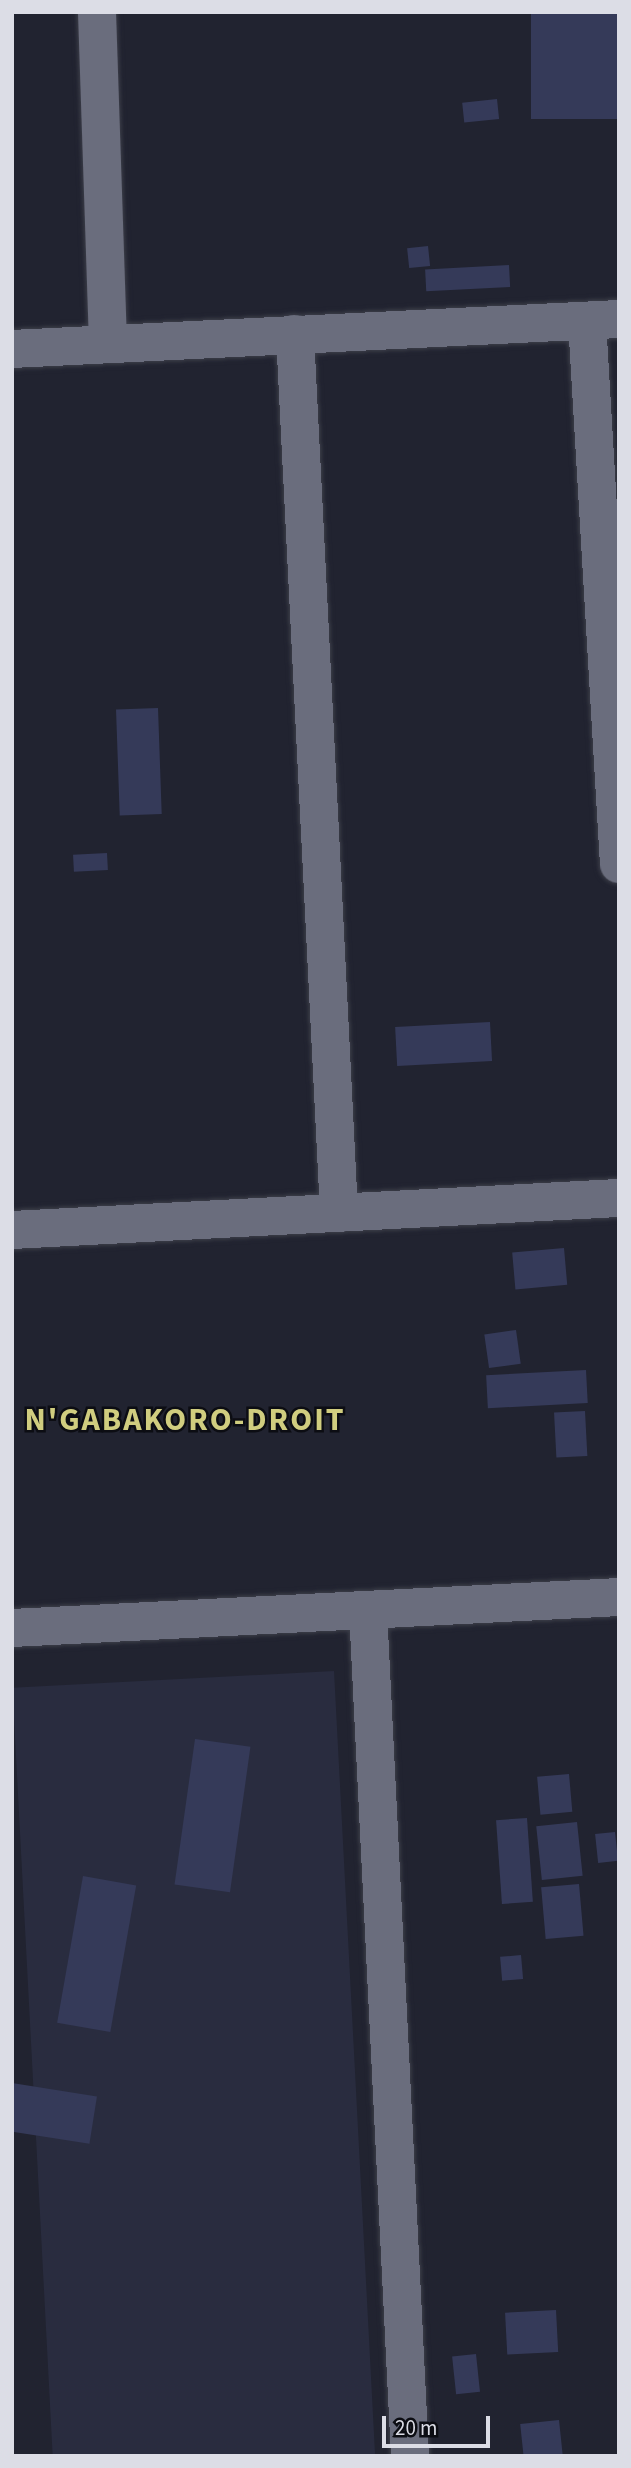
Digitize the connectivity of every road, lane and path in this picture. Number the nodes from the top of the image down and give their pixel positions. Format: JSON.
{"nodes":[{"id":1,"x":97,"y":12,"type":"edge"},
{"id":2,"x":603,"y":320,"type":"edge"},
{"id":3,"x":296,"y":334,"type":"junction"},
{"id":4,"x":108,"y":344,"type":"junction"},
{"id":5,"x":12,"y":348,"type":"edge"},
{"id":6,"x":619,"y":864,"type":"edge"},
{"id":7,"x":619,"y":1198,"type":"edge"},
{"id":8,"x":339,"y":1213,"type":"junction"},
{"id":9,"x":12,"y":1230,"type":"edge"},
{"id":10,"x":619,"y":1597,"type":"edge"},
{"id":11,"x":368,"y":1610,"type":"junction"},
{"id":12,"x":12,"y":1628,"type":"edge"},
{"id":13,"x":410,"y":2456,"type":"edge"}],
"edges":[{"from":1,"to":4,"type":"street"},
{"from":2,"to":3,"type":"street"},
{"from":2,"to":6,"type":"street"},
{"from":3,"to":4,"type":"street"},
{"from":3,"to":8,"type":"street"},
{"from":4,"to":5,"type":"street"},
{"from":7,"to":8,"type":"street"},
{"from":8,"to":9,"type":"street"},
{"from":10,"to":11,"type":"street"},
{"from":11,"to":12,"type":"street"},
{"from":11,"to":13,"type":"street"}]}
